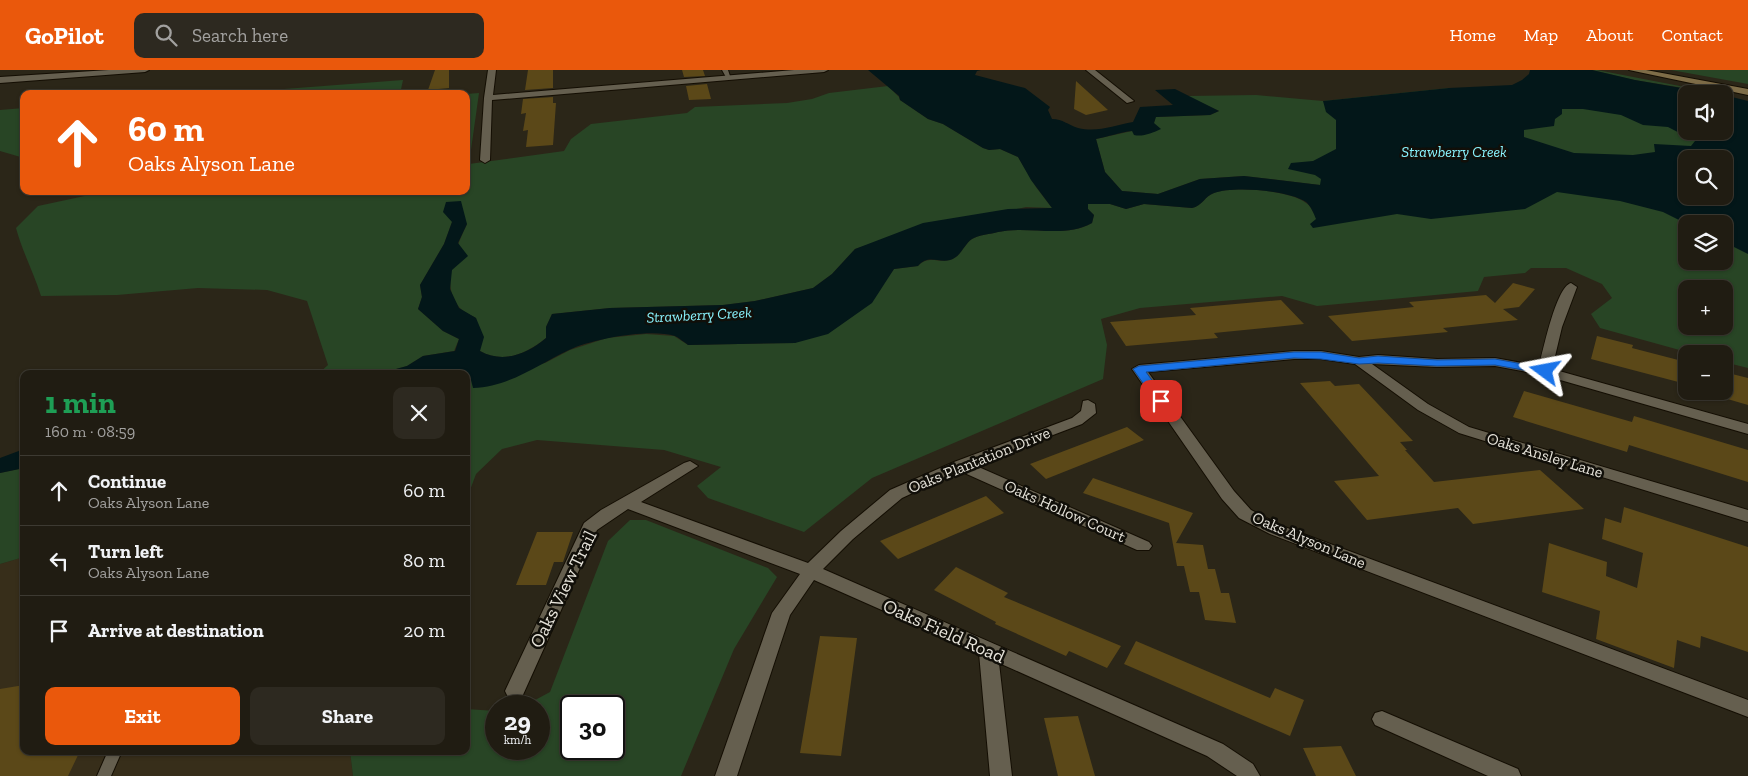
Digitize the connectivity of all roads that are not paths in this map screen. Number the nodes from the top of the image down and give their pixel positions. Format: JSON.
{"nodes":[{"id":1,"x":145,"y":70,"type":"edge"},
{"id":2,"x":492,"y":70,"type":"edge"},
{"id":3,"x":824,"y":70,"type":"edge"},
{"id":4,"x":1090,"y":70,"type":"edge"},
{"id":5,"x":1633,"y":70,"type":"edge"},
{"id":6,"x":727,"y":74,"type":"edge"},
{"id":7,"x":0,"y":80,"type":"edge"},
{"id":8,"x":1748,"y":92,"type":"edge"},
{"id":9,"x":488,"y":98,"type":"junction"},
{"id":10,"x":1130,"y":101,"type":"dead end"},
{"id":11,"x":485,"y":160,"type":"dead end"},
{"id":12,"x":1571,"y":287,"type":"dead end"},
{"id":13,"x":1359,"y":361,"type":"junction"},
{"id":14,"x":1545,"y":371,"type":"junction"},
{"id":15,"x":1088,"y":404,"type":"dead end"},
{"id":16,"x":1748,"y":429,"type":"edge"},
{"id":17,"x":960,"y":465,"type":"junction"},
{"id":18,"x":690,"y":466,"type":"dead end"},
{"id":19,"x":628,"y":503,"type":"junction"},
{"id":20,"x":1748,"y":516,"type":"edge"},
{"id":21,"x":1143,"y":546,"type":"dead end"},
{"id":22,"x":811,"y":571,"type":"junction"},
{"id":23,"x":988,"y":651,"type":"junction"},
{"id":24,"x":515,"y":691,"type":"dead end"},
{"id":25,"x":1748,"y":709,"type":"edge"},
{"id":26,"x":1382,"y":719,"type":"dead end"},
{"id":27,"x":113,"y":755,"type":"edge"},
{"id":28,"x":104,"y":776,"type":"edge"},
{"id":29,"x":726,"y":776,"type":"edge"},
{"id":30,"x":1001,"y":776,"type":"edge"},
{"id":31,"x":1249,"y":776,"type":"edge"},
{"id":32,"x":1510,"y":776,"type":"edge"}],
"edges":[{"from":1,"to":7,"type":"street"},
{"from":2,"to":9,"type":"street"},
{"from":3,"to":6,"type":"street"},
{"from":4,"to":10,"type":"street"},
{"from":5,"to":8,"type":"main road"},
{"from":6,"to":9,"type":"street"},
{"from":9,"to":11,"type":"street"},
{"from":12,"to":14,"type":"street"},
{"from":13,"to":14,"type":"street"},
{"from":13,"to":20,"type":"street","name":"Oaks Ansley Lane"},
{"from":13,"to":25,"type":"street","name":"Oaks Alyson Lane"},
{"from":14,"to":16,"type":"street"},
{"from":15,"to":17,"type":"street","name":"Oaks Plantation Drive"},
{"from":17,"to":21,"type":"street","name":"Oaks Hollow Court"},
{"from":17,"to":22,"type":"street","name":"Oaks Plantation Drive"},
{"from":18,"to":19,"type":"street"},
{"from":19,"to":22,"type":"street","name":"Oaks Field Road"},
{"from":19,"to":24,"type":"street","name":"Oaks View Trail"},
{"from":22,"to":23,"type":"street","name":"Oaks Field Road"},
{"from":22,"to":29,"type":"street","name":"Oaks Plantation Drive"},
{"from":23,"to":30,"type":"street"},
{"from":23,"to":31,"type":"street","name":"Oaks Field Road"},
{"from":26,"to":32,"type":"street"},
{"from":27,"to":28,"type":"lane"}]}
